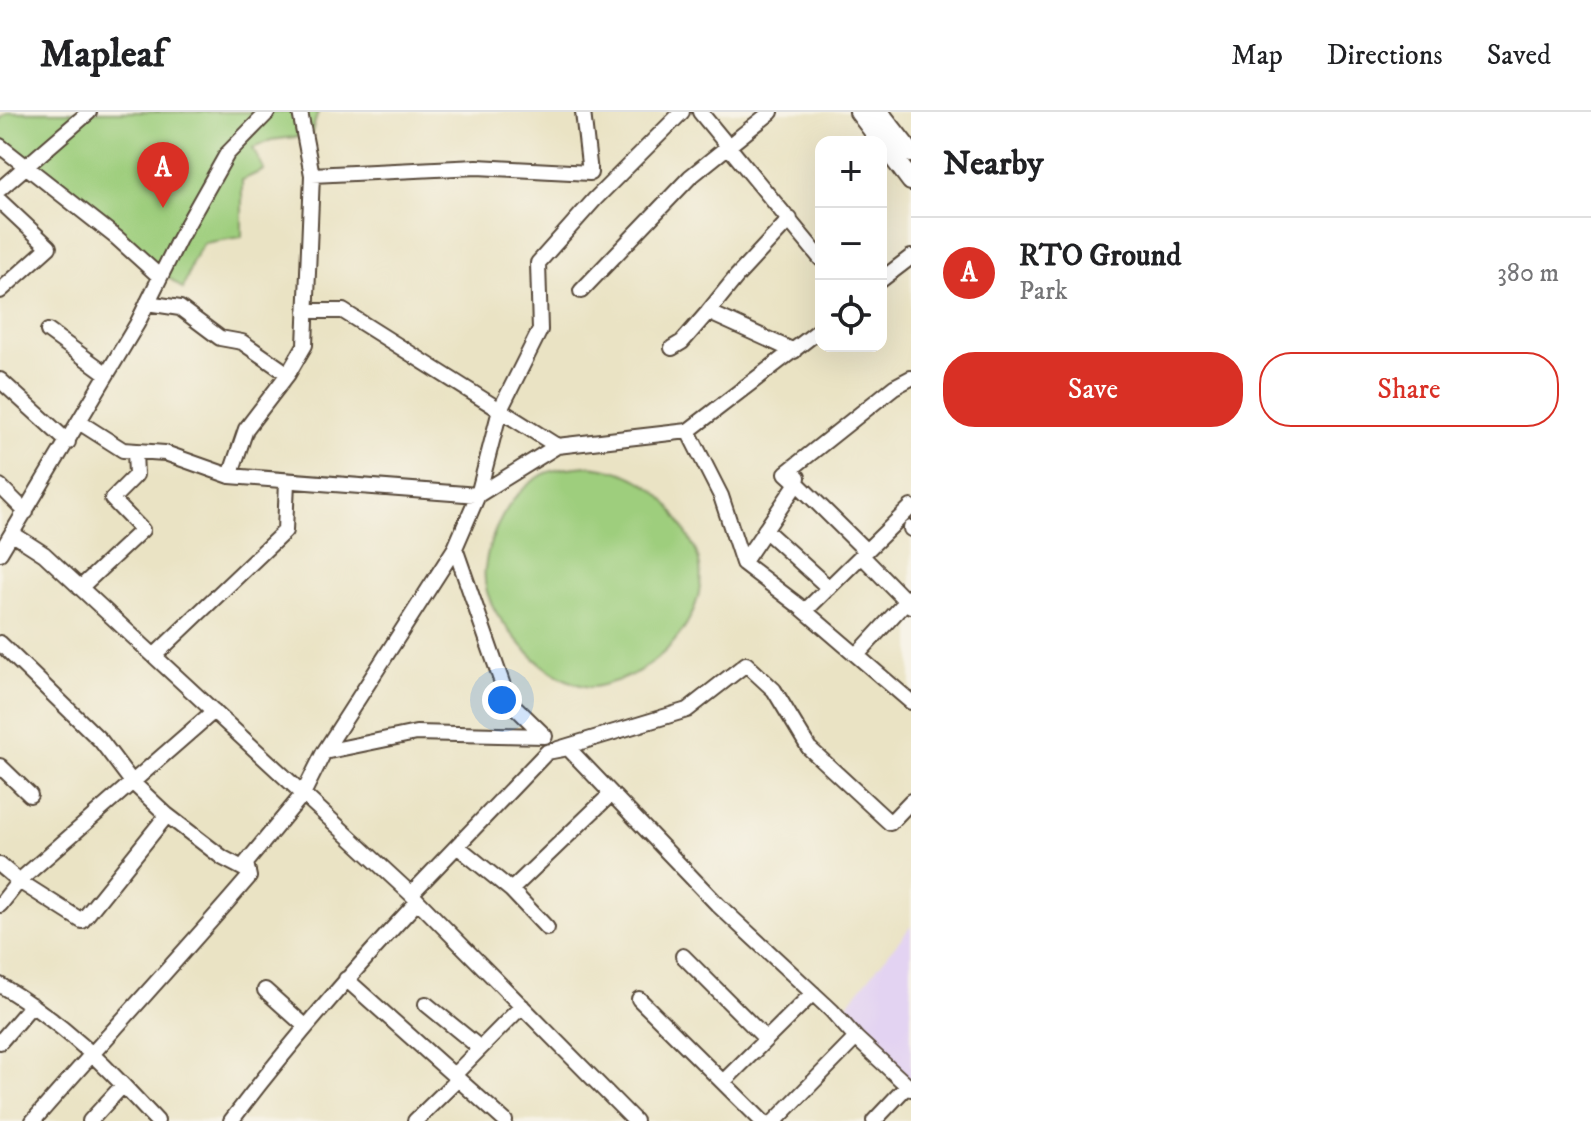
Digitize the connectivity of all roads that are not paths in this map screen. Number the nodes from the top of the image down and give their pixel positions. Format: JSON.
{"nodes":[{"id":1,"x":89,"y":112,"type":"edge"},
{"id":2,"x":268,"y":112,"type":"edge"},
{"id":3,"x":300,"y":112,"type":"edge"},
{"id":4,"x":596,"y":112,"type":"edge"},
{"id":5,"x":682,"y":112,"type":"edge"},
{"id":6,"x":700,"y":112,"type":"edge"},
{"id":7,"x":771,"y":112,"type":"edge"},
{"id":8,"x":859,"y":112,"type":"edge"},
{"id":9,"x":879,"y":112,"type":"edge"},
{"id":10,"x":584,"y":118,"type":"edge"},
{"id":11,"x":0,"y":146,"type":"edge"},
{"id":12,"x":730,"y":147,"type":"junction"},
{"id":13,"x":911,"y":153,"type":"edge"},
{"id":14,"x":25,"y":165,"type":"junction"},
{"id":15,"x":590,"y":173,"type":"junction"},
{"id":16,"x":312,"y":175,"type":"junction"},
{"id":17,"x":911,"y":181,"type":"edge"},
{"id":18,"x":0,"y":189,"type":"edge"},
{"id":19,"x":595,"y":199,"type":"junction"},
{"id":20,"x":0,"y":201,"type":"edge"},
{"id":21,"x":790,"y":219,"type":"junction"},
{"id":22,"x":815,"y":251,"type":"edge"},
{"id":23,"x":911,"y":257,"type":"edge"},
{"id":24,"x":887,"y":275,"type":"edge"},
{"id":25,"x":159,"y":276,"type":"junction"},
{"id":26,"x":0,"y":291,"type":"edge"},
{"id":27,"x":581,"y":291,"type":"dead end"},
{"id":28,"x":147,"y":303,"type":"junction"},
{"id":29,"x":306,"y":311,"type":"junction"},
{"id":30,"x":708,"y":312,"type":"junction"},
{"id":31,"x":48,"y":331,"type":"dead end"},
{"id":32,"x":815,"y":334,"type":"edge"},
{"id":33,"x":672,"y":348,"type":"dead end"},
{"id":34,"x":794,"y":351,"type":"junction"},
{"id":35,"x":107,"y":374,"type":"junction"},
{"id":36,"x":288,"y":374,"type":"junction"},
{"id":37,"x":911,"y":378,"type":"edge"},
{"id":38,"x":0,"y":380,"type":"edge"},
{"id":39,"x":500,"y":410,"type":"junction"},
{"id":40,"x":79,"y":422,"type":"junction"},
{"id":41,"x":688,"y":431,"type":"junction"},
{"id":42,"x":68,"y":442,"type":"junction"},
{"id":43,"x":557,"y":446,"type":"junction"},
{"id":44,"x":135,"y":451,"type":"junction"},
{"id":45,"x":230,"y":476,"type":"junction"},
{"id":46,"x":287,"y":481,"type":"junction"},
{"id":47,"x":797,"y":483,"type":"junction"},
{"id":48,"x":0,"y":486,"type":"edge"},
{"id":49,"x":478,"y":495,"type":"junction"},
{"id":50,"x":26,"y":512,"type":"junction"},
{"id":51,"x":908,"y":521,"type":"edge"},
{"id":52,"x":765,"y":530,"type":"junction"},
{"id":53,"x":13,"y":534,"type":"junction"},
{"id":54,"x":455,"y":548,"type":"junction"},
{"id":55,"x":0,"y":553,"type":"edge"},
{"id":56,"x":864,"y":554,"type":"junction"},
{"id":57,"x":743,"y":563,"type":"junction"},
{"id":58,"x":80,"y":588,"type":"junction"},
{"id":59,"x":829,"y":588,"type":"junction"},
{"id":60,"x":909,"y":601,"type":"edge"},
{"id":61,"x":805,"y":611,"type":"junction"},
{"id":62,"x":0,"y":643,"type":"edge"},
{"id":63,"x":857,"y":655,"type":"junction"},
{"id":64,"x":154,"y":656,"type":"junction"},
{"id":65,"x":911,"y":702,"type":"edge"},
{"id":66,"x":214,"y":711,"type":"junction"},
{"id":67,"x":324,"y":752,"type":"junction"},
{"id":68,"x":547,"y":752,"type":"junction"},
{"id":69,"x":0,"y":766,"type":"edge"},
{"id":70,"x":132,"y":782,"type":"junction"},
{"id":71,"x":303,"y":794,"type":"junction"},
{"id":72,"x":611,"y":794,"type":"junction"},
{"id":73,"x":30,"y":795,"type":"dead end"},
{"id":74,"x":911,"y":801,"type":"edge"},
{"id":75,"x":167,"y":815,"type":"junction"},
{"id":76,"x":457,"y":846,"type":"junction"},
{"id":77,"x":0,"y":865,"type":"edge"},
{"id":78,"x":248,"y":871,"type":"junction"},
{"id":79,"x":19,"y":881,"type":"junction"},
{"id":80,"x":511,"y":890,"type":"junction"},
{"id":81,"x":414,"y":898,"type":"junction"},
{"id":82,"x":0,"y":905,"type":"edge"},
{"id":83,"x":547,"y":928,"type":"dead end"},
{"id":84,"x":683,"y":956,"type":"dead end"},
{"id":85,"x":346,"y":979,"type":"junction"},
{"id":86,"x":0,"y":985,"type":"edge"},
{"id":87,"x":265,"y":990,"type":"dead end"},
{"id":88,"x":813,"y":993,"type":"junction"},
{"id":89,"x":639,"y":999,"type":"dead end"},
{"id":90,"x":426,"y":1004,"type":"dead end"},
{"id":91,"x":32,"y":1005,"type":"junction"},
{"id":92,"x":522,"y":1006,"type":"junction"},
{"id":93,"x":305,"y":1026,"type":"junction"},
{"id":94,"x":856,"y":1038,"type":"junction"},
{"id":95,"x":766,"y":1039,"type":"junction"},
{"id":96,"x":0,"y":1042,"type":"edge"},
{"id":97,"x":480,"y":1048,"type":"junction"},
{"id":98,"x":92,"y":1052,"type":"junction"},
{"id":99,"x":456,"y":1077,"type":"junction"},
{"id":100,"x":723,"y":1082,"type":"junction"},
{"id":101,"x":123,"y":1085,"type":"junction"},
{"id":102,"x":909,"y":1088,"type":"edge"},
{"id":103,"x":628,"y":1119,"type":"edge"},
{"id":104,"x":33,"y":1121,"type":"edge"},
{"id":105,"x":90,"y":1121,"type":"edge"},
{"id":106,"x":157,"y":1121,"type":"edge"},
{"id":107,"x":231,"y":1121,"type":"edge"},
{"id":108,"x":415,"y":1121,"type":"edge"},
{"id":109,"x":505,"y":1121,"type":"edge"},
{"id":110,"x":762,"y":1121,"type":"edge"},
{"id":111,"x":775,"y":1121,"type":"edge"},
{"id":112,"x":874,"y":1121,"type":"edge"}],
"edges":[{"from":1,"to":14,"type":"street"},
{"from":2,"to":25,"type":"street"},
{"from":3,"to":16,"type":"street"},
{"from":4,"to":10,"type":"street"},
{"from":5,"to":19,"type":"street"},
{"from":6,"to":12,"type":"street"},
{"from":7,"to":12,"type":"street"},
{"from":8,"to":17,"type":"main road"},
{"from":9,"to":13,"type":"main road"},
{"from":10,"to":15,"type":"street"},
{"from":11,"to":14,"type":"street"},
{"from":12,"to":21,"type":"street"},
{"from":12,"to":27,"type":"street"},
{"from":14,"to":18,"type":"street"},
{"from":14,"to":25,"type":"street"},
{"from":15,"to":16,"type":"street"},
{"from":15,"to":19,"type":"street"},
{"from":16,"to":29,"type":"street"},
{"from":19,"to":39,"type":"street"},
{"from":20,"to":26,"type":"street"},
{"from":21,"to":22,"type":"street"},
{"from":21,"to":30,"type":"street"},
{"from":23,"to":24,"type":"street"},
{"from":25,"to":28,"type":"street"},
{"from":28,"to":35,"type":"street"},
{"from":28,"to":36,"type":"street"},
{"from":29,"to":36,"type":"street"},
{"from":29,"to":39,"type":"street"},
{"from":30,"to":33,"type":"street"},
{"from":30,"to":34,"type":"street"},
{"from":31,"to":35,"type":"street"},
{"from":32,"to":34,"type":"street"},
{"from":34,"to":41,"type":"street"},
{"from":35,"to":40,"type":"street"},
{"from":36,"to":45,"type":"street"},
{"from":37,"to":47,"type":"street"},
{"from":38,"to":42,"type":"street"},
{"from":39,"to":43,"type":"street"},
{"from":39,"to":49,"type":"street"},
{"from":40,"to":42,"type":"street"},
{"from":40,"to":44,"type":"street"},
{"from":41,"to":43,"type":"street"},
{"from":41,"to":57,"type":"street"},
{"from":42,"to":50,"type":"street"},
{"from":43,"to":49,"type":"street"},
{"from":44,"to":45,"type":"street"},
{"from":44,"to":58,"type":"street"},
{"from":45,"to":46,"type":"street"},
{"from":46,"to":49,"type":"street"},
{"from":46,"to":64,"type":"street"},
{"from":47,"to":52,"type":"street"},
{"from":47,"to":56,"type":"street"},
{"from":48,"to":50,"type":"street"},
{"from":49,"to":54,"type":"street"},
{"from":50,"to":53,"type":"street"},
{"from":51,"to":56,"type":"street"},
{"from":52,"to":57,"type":"street"},
{"from":52,"to":59,"type":"street"},
{"from":53,"to":55,"type":"street"},
{"from":53,"to":58,"type":"street"},
{"from":54,"to":67,"type":"street"},
{"from":54,"to":67,"type":"street"},
{"from":56,"to":59,"type":"street"},
{"from":56,"to":60,"type":"street"},
{"from":57,"to":61,"type":"street"},
{"from":58,"to":64,"type":"street"},
{"from":59,"to":61,"type":"street"},
{"from":60,"to":63,"type":"street"},
{"from":61,"to":63,"type":"street"},
{"from":62,"to":70,"type":"street"},
{"from":63,"to":65,"type":"street"},
{"from":64,"to":66,"type":"street"},
{"from":66,"to":70,"type":"street"},
{"from":66,"to":71,"type":"street"},
{"from":67,"to":71,"type":"street"},
{"from":68,"to":72,"type":"street"},
{"from":68,"to":74,"type":"street"},
{"from":68,"to":76,"type":"street"},
{"from":69,"to":73,"type":"street"},
{"from":70,"to":75,"type":"street"},
{"from":70,"to":79,"type":"street"},
{"from":71,"to":78,"type":"street"},
{"from":71,"to":81,"type":"street"},
{"from":72,"to":80,"type":"street"},
{"from":72,"to":88,"type":"street"},
{"from":75,"to":78,"type":"street"},
{"from":75,"to":79,"type":"street"},
{"from":76,"to":80,"type":"street"},
{"from":76,"to":81,"type":"street"},
{"from":77,"to":79,"type":"street"},
{"from":78,"to":98,"type":"street"},
{"from":79,"to":82,"type":"street"},
{"from":80,"to":83,"type":"street"},
{"from":81,"to":85,"type":"street"},
{"from":81,"to":92,"type":"street"},
{"from":84,"to":95,"type":"street"},
{"from":85,"to":93,"type":"street"},
{"from":85,"to":99,"type":"street"},
{"from":86,"to":91,"type":"street"},
{"from":87,"to":93,"type":"street"},
{"from":88,"to":94,"type":"street"},
{"from":88,"to":95,"type":"street"},
{"from":89,"to":100,"type":"street"},
{"from":90,"to":97,"type":"street"},
{"from":91,"to":96,"type":"street"},
{"from":91,"to":98,"type":"street"},
{"from":92,"to":97,"type":"street"},
{"from":92,"to":103,"type":"street"},
{"from":93,"to":107,"type":"street"},
{"from":94,"to":102,"type":"street"},
{"from":94,"to":111,"type":"street"},
{"from":95,"to":100,"type":"street"},
{"from":97,"to":99,"type":"street"},
{"from":98,"to":101,"type":"street"},
{"from":98,"to":104,"type":"street"},
{"from":99,"to":108,"type":"street"},
{"from":99,"to":109,"type":"street"},
{"from":100,"to":110,"type":"street"},
{"from":101,"to":105,"type":"street"},
{"from":101,"to":106,"type":"street"},
{"from":102,"to":112,"type":"street"}]}
